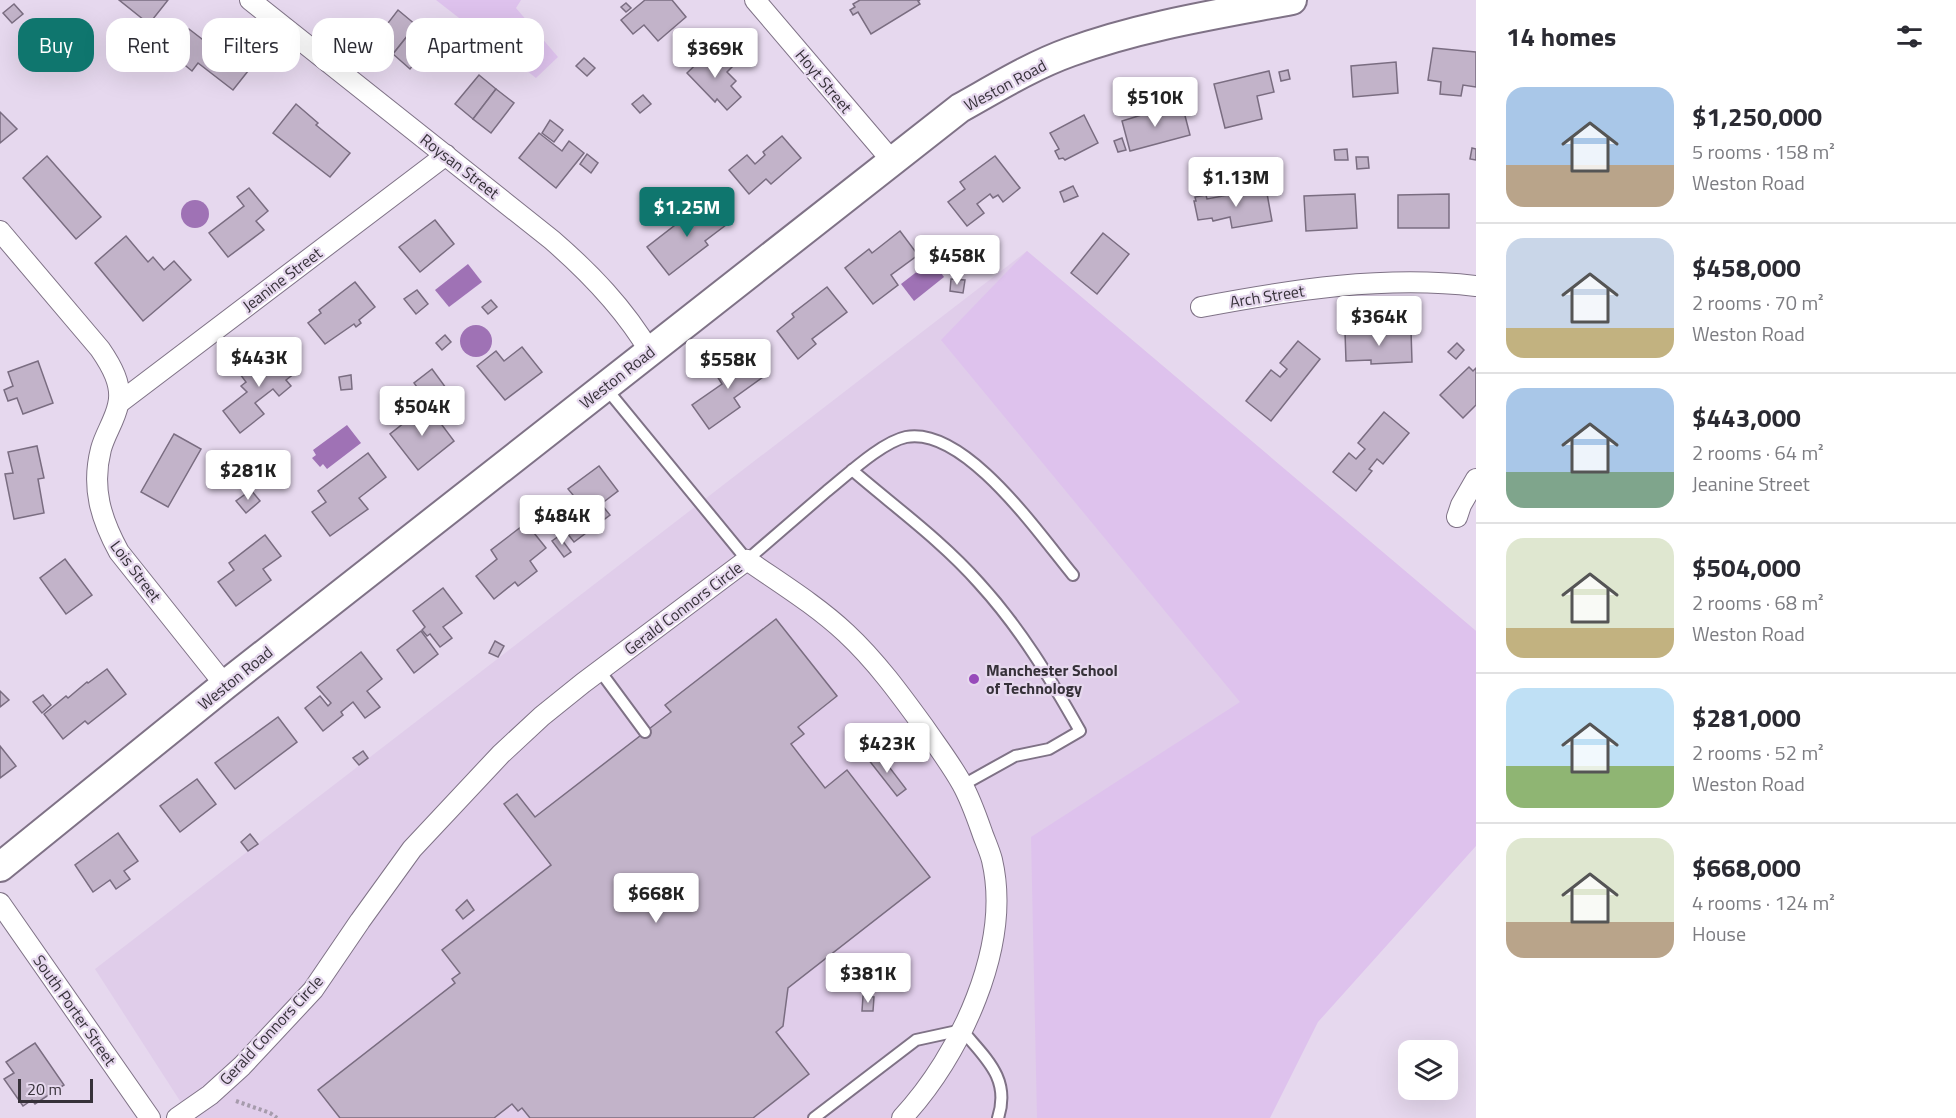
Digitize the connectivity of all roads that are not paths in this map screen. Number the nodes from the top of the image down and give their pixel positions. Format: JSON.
{"nodes":[{"id":1,"x":249,"y":0,"type":"edge"},
{"id":2,"x":754,"y":0,"type":"edge"},
{"id":3,"x":1292,"y":0,"type":"edge"},
{"id":4,"x":446,"y":155,"type":"junction"},
{"id":5,"x":892,"y":162,"type":"junction"},
{"id":6,"x":0,"y":231,"type":"edge"},
{"id":7,"x":1476,"y":286,"type":"edge"},
{"id":8,"x":1202,"y":307,"type":"dead end"},
{"id":9,"x":650,"y":352,"type":"junction"},
{"id":10,"x":605,"y":387,"type":"junction"},
{"id":11,"x":119,"y":403,"type":"junction"},
{"id":12,"x":852,"y":470,"type":"junction"},
{"id":13,"x":1476,"y":479,"type":"edge"},
{"id":14,"x":1457,"y":517,"type":"dead end"},
{"id":15,"x":747,"y":560,"type":"junction"},
{"id":16,"x":1073,"y":575,"type":"dead end"},
{"id":17,"x":600,"y":671,"type":"junction"},
{"id":18,"x":225,"y":685,"type":"junction"},
{"id":19,"x":645,"y":732,"type":"dead end"},
{"id":20,"x":963,"y":785,"type":"junction"},
{"id":21,"x":0,"y":867,"type":"edge"},
{"id":22,"x":0,"y":903,"type":"edge"},
{"id":23,"x":962,"y":1030,"type":"junction"},
{"id":24,"x":150,"y":1118,"type":"edge"},
{"id":25,"x":177,"y":1118,"type":"edge"},
{"id":26,"x":814,"y":1118,"type":"edge"},
{"id":27,"x":902,"y":1118,"type":"edge"},
{"id":28,"x":998,"y":1118,"type":"edge"}],
"edges":[{"from":1,"to":4,"type":"street","name":"Roysan Street"},
{"from":2,"to":5,"type":"street","name":"Hoyt Street"},
{"from":3,"to":5,"type":"street","name":"Weston Road"},
{"from":4,"to":9,"type":"street","name":"Roysan Street"},
{"from":4,"to":11,"type":"street","name":"Jeanine Street"},
{"from":5,"to":9,"type":"street","name":"Weston Road"},
{"from":6,"to":11,"type":"street"},
{"from":7,"to":8,"type":"street","name":"Arch Street"},
{"from":9,"to":10,"type":"street","name":"Weston Road"},
{"from":10,"to":15,"type":"lane"},
{"from":10,"to":18,"type":"street","name":"Weston Road"},
{"from":11,"to":18,"type":"street","name":"Lois Street"},
{"from":12,"to":15,"type":"lane"},
{"from":12,"to":16,"type":"lane"},
{"from":12,"to":20,"type":"lane"},
{"from":13,"to":14,"type":"street"},
{"from":15,"to":17,"type":"street","name":"Gerald Connors Circle"},
{"from":15,"to":20,"type":"street","name":"Gerald Connors Circle"},
{"from":17,"to":19,"type":"lane"},
{"from":17,"to":25,"type":"street","name":"Gerald Connors Circle"},
{"from":18,"to":21,"type":"street","name":"Weston Road"},
{"from":20,"to":23,"type":"street","name":"Gerald Connors Circle"},
{"from":22,"to":24,"type":"street","name":"South Porter Street"},
{"from":23,"to":26,"type":"lane"},
{"from":23,"to":27,"type":"street","name":"Gerald Connors Circle"},
{"from":23,"to":28,"type":"lane"}]}
